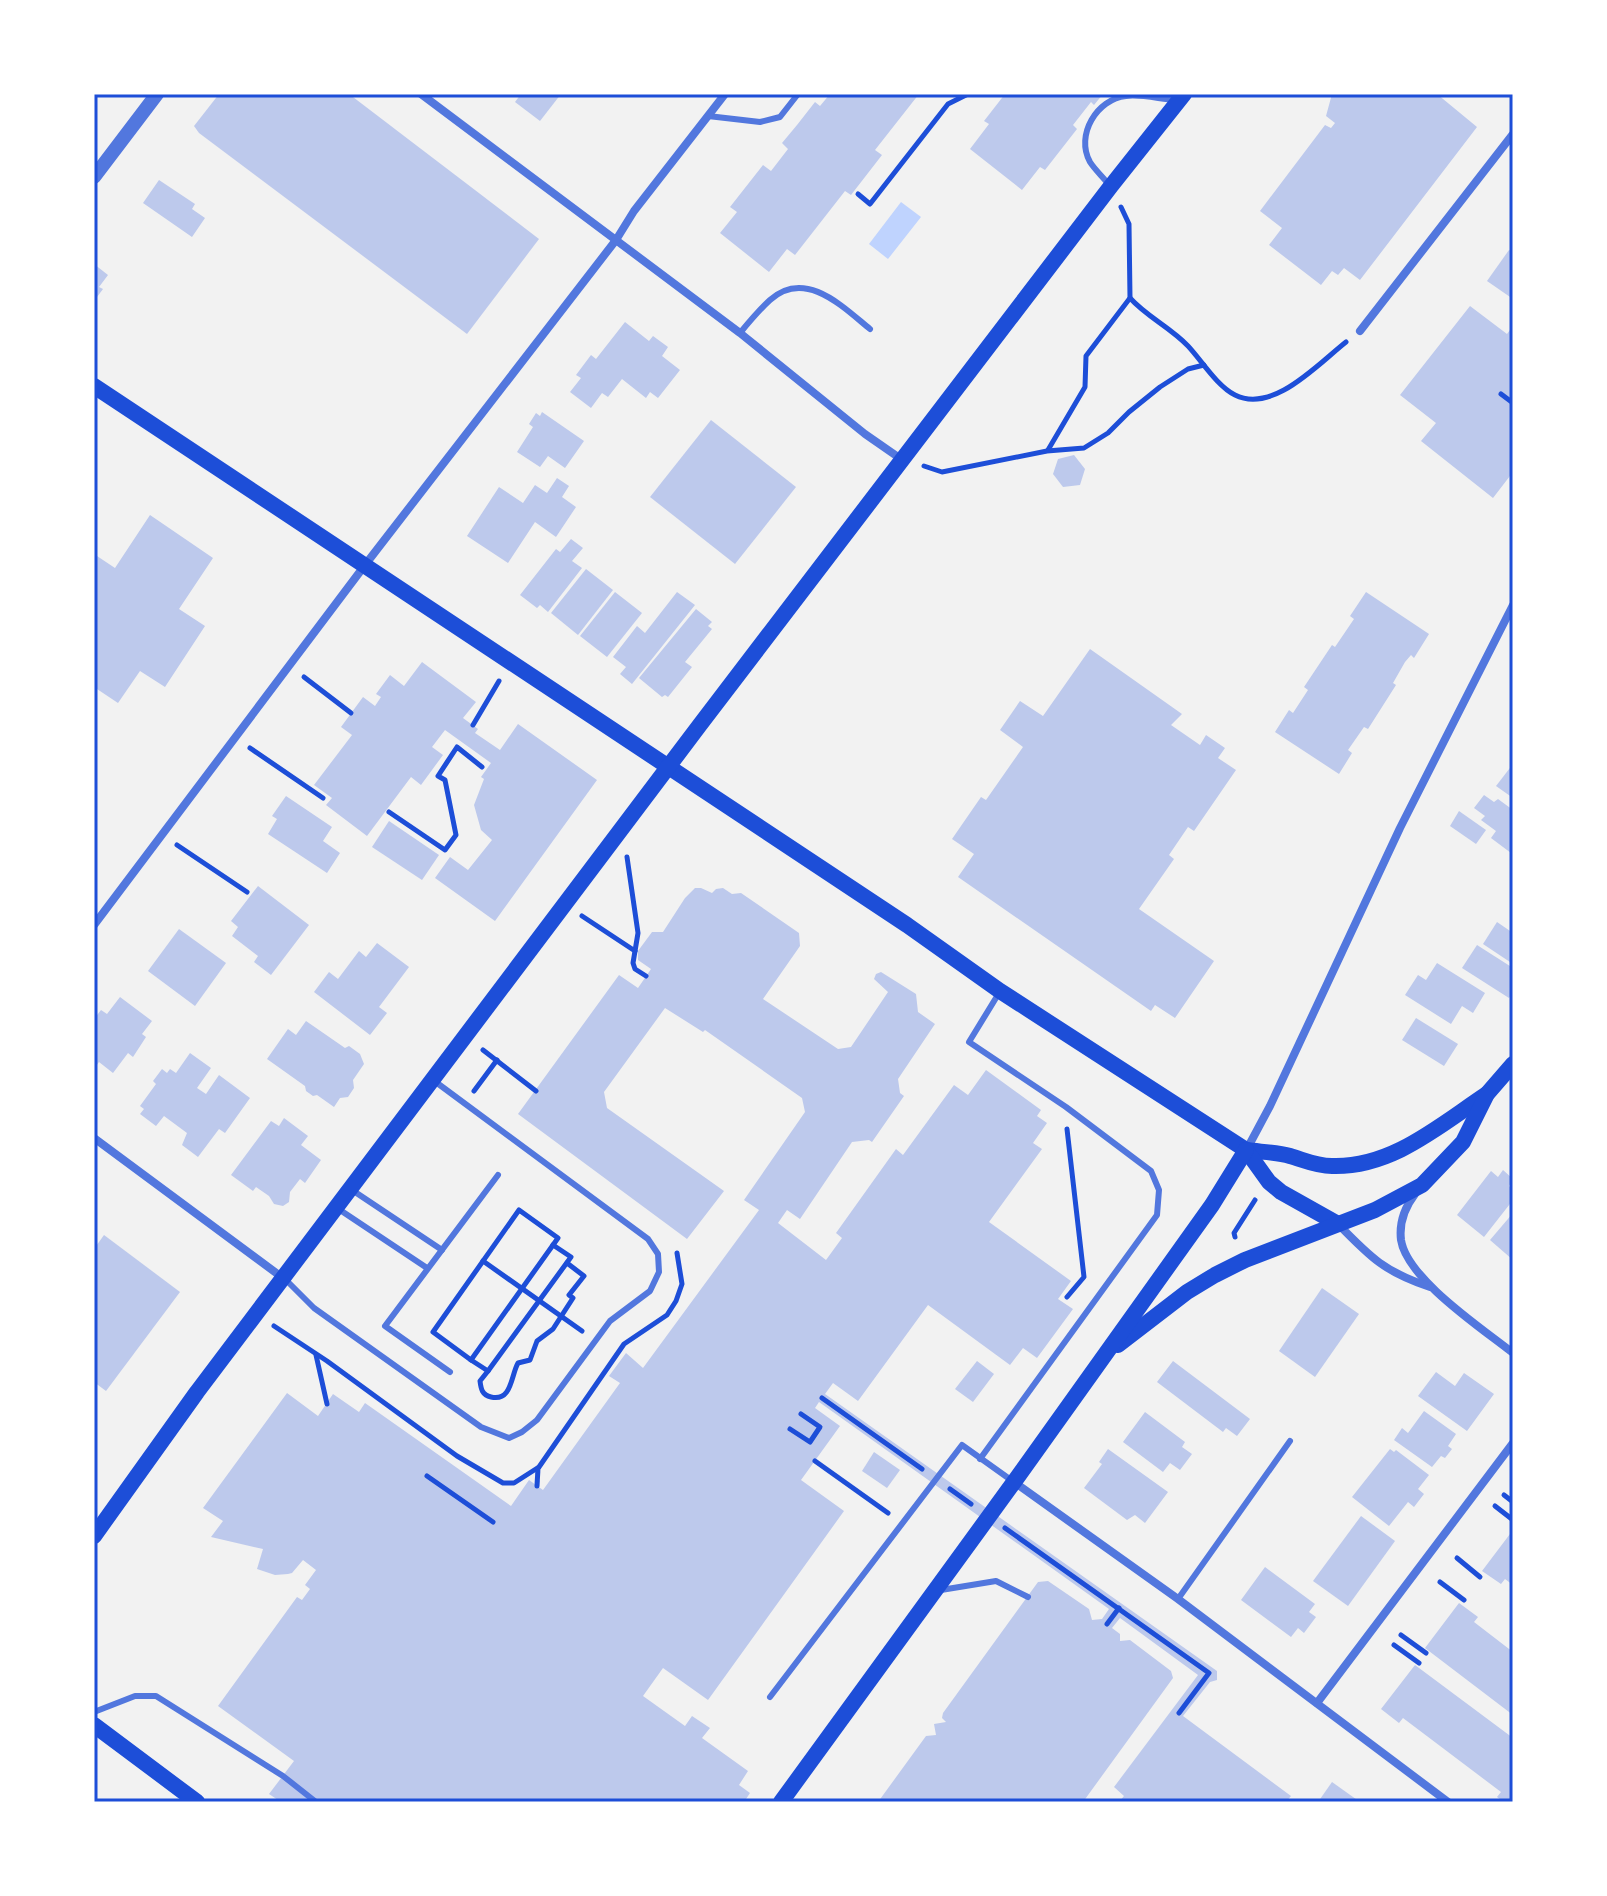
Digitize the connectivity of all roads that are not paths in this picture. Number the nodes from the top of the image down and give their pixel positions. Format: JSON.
{"nodes":[{"id":1,"x":157,"y":94,"type":"edge"},
{"id":2,"x":421,"y":94,"type":"edge"},
{"id":3,"x":725,"y":94,"type":"edge"},
{"id":4,"x":798,"y":94,"type":"edge"},
{"id":5,"x":1182,"y":97,"type":"edge"},
{"id":6,"x":708,"y":116,"type":"junction"},
{"id":7,"x":1513,"y":134,"type":"edge"},
{"id":8,"x":94,"y":177,"type":"edge"},
{"id":9,"x":1111,"y":186,"type":"junction"},
{"id":10,"x":616,"y":240,"type":"junction"},
{"id":11,"x":870,"y":329,"type":"dead end"},
{"id":12,"x":1360,"y":331,"type":"road end"},
{"id":13,"x":740,"y":333,"type":"junction"},
{"id":14,"x":94,"y":386,"type":"edge"},
{"id":15,"x":901,"y":459,"type":"junction"},
{"id":16,"x":365,"y":565,"type":"junction"},
{"id":17,"x":1513,"y":605,"type":"edge"},
{"id":18,"x":670,"y":766,"type":"junction"},
{"id":19,"x":94,"y":925,"type":"edge"},
{"id":20,"x":1000,"y":991,"type":"junction"},
{"id":21,"x":1513,"y":1064,"type":"edge"},
{"id":22,"x":432,"y":1080,"type":"junction"},
{"id":23,"x":1487,"y":1094,"type":"junction"},
{"id":24,"x":94,"y":1138,"type":"edge"},
{"id":25,"x":1246,"y":1150,"type":"junction"},
{"id":26,"x":498,"y":1175,"type":"dead end"},
{"id":27,"x":1422,"y":1185,"type":"junction"},
{"id":28,"x":351,"y":1189,"type":"junction"},
{"id":29,"x":337,"y":1208,"type":"junction"},
{"id":30,"x":1338,"y":1224,"type":"junction"},
{"id":31,"x":442,"y":1250,"type":"junction"},
{"id":32,"x":427,"y":1268,"type":"junction"},
{"id":33,"x":284,"y":1278,"type":"junction"},
{"id":34,"x":1431,"y":1287,"type":"junction"},
{"id":35,"x":1513,"y":1353,"type":"edge"},
{"id":36,"x":1104,"y":1356,"type":"junction"},
{"id":37,"x":450,"y":1372,"type":"dead end"},
{"id":38,"x":1290,"y":1441,"type":"dead end"},
{"id":39,"x":1513,"y":1443,"type":"edge"},
{"id":40,"x":980,"y":1459,"type":"junction"},
{"id":41,"x":1014,"y":1482,"type":"junction"},
{"id":42,"x":94,"y":1536,"type":"edge"},
{"id":43,"x":934,"y":1592,"type":"junction"},
{"id":44,"x":1028,"y":1597,"type":"dead end"},
{"id":45,"x":1178,"y":1599,"type":"junction"},
{"id":46,"x":770,"y":1697,"type":"dead end"},
{"id":47,"x":1317,"y":1703,"type":"junction"},
{"id":48,"x":94,"y":1712,"type":"edge"},
{"id":49,"x":94,"y":1725,"type":"edge"},
{"id":50,"x":197,"y":1802,"type":"edge"},
{"id":51,"x":316,"y":1802,"type":"edge"},
{"id":52,"x":781,"y":1802,"type":"edge"},
{"id":53,"x":1448,"y":1802,"type":"edge"}],
"edges":[{"from":1,"to":8,"type":"street"},
{"from":2,"to":10,"type":"street"},
{"from":3,"to":6,"type":"street"},
{"from":4,"to":6,"type":"lane"},
{"from":5,"to":9,"type":"main road"},
{"from":5,"to":9,"type":"lane"},
{"from":6,"to":10,"type":"street"},
{"from":7,"to":12,"type":"street"},
{"from":9,"to":15,"type":"main road"},
{"from":10,"to":13,"type":"street"},
{"from":10,"to":16,"type":"street"},
{"from":11,"to":13,"type":"lane"},
{"from":13,"to":15,"type":"street"},
{"from":14,"to":16,"type":"main road"},
{"from":15,"to":18,"type":"main road"},
{"from":16,"to":18,"type":"main road"},
{"from":16,"to":19,"type":"street"},
{"from":17,"to":25,"type":"street"},
{"from":18,"to":20,"type":"main road"},
{"from":18,"to":22,"type":"main road"},
{"from":20,"to":25,"type":"main road"},
{"from":20,"to":40,"type":"lane"},
{"from":21,"to":23,"type":"main road"},
{"from":22,"to":28,"type":"main road"},
{"from":22,"to":33,"type":"lane"},
{"from":23,"to":25,"type":"main road"},
{"from":23,"to":27,"type":"main road"},
{"from":24,"to":33,"type":"street"},
{"from":25,"to":30,"type":"main road"},
{"from":25,"to":36,"type":"main road"},
{"from":26,"to":31,"type":"lane"},
{"from":27,"to":30,"type":"main road"},
{"from":27,"to":34,"type":"street"},
{"from":28,"to":29,"type":"main road"},
{"from":28,"to":31,"type":"lane"},
{"from":29,"to":32,"type":"lane"},
{"from":29,"to":33,"type":"main road"},
{"from":30,"to":34,"type":"street"},
{"from":30,"to":36,"type":"main road"},
{"from":31,"to":32,"type":"lane"},
{"from":32,"to":37,"type":"lane"},
{"from":33,"to":42,"type":"main road"},
{"from":34,"to":35,"type":"street"},
{"from":36,"to":41,"type":"main road"},
{"from":38,"to":45,"type":"lane"},
{"from":39,"to":47,"type":"street"},
{"from":40,"to":41,"type":"lane"},
{"from":40,"to":46,"type":"lane"},
{"from":41,"to":43,"type":"main road"},
{"from":41,"to":45,"type":"street"},
{"from":43,"to":44,"type":"lane"},
{"from":43,"to":52,"type":"main road"},
{"from":45,"to":47,"type":"street"},
{"from":47,"to":53,"type":"street"},
{"from":48,"to":51,"type":"lane"},
{"from":49,"to":50,"type":"main road"}]}
